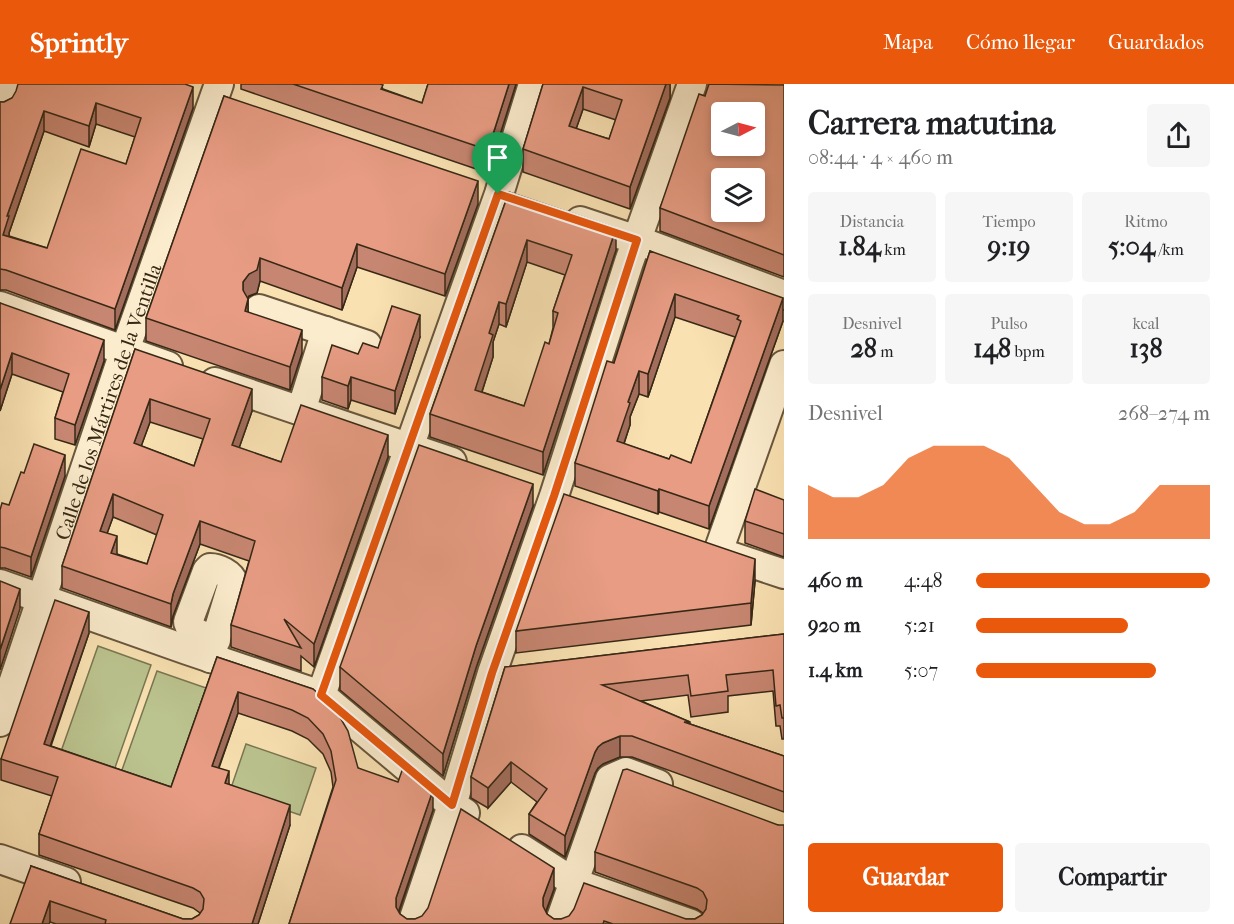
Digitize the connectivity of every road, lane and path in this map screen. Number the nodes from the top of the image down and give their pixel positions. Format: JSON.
{"nodes":[{"id":1,"x":8,"y":84,"type":"edge"},
{"id":2,"x":533,"y":84,"type":"edge"},
{"id":3,"x":692,"y":84,"type":"edge"},
{"id":4,"x":215,"y":94,"type":"edge"},
{"id":5,"x":0,"y":107,"type":"edge"},
{"id":6,"x":487,"y":190,"type":"junction"},
{"id":7,"x":526,"y":203,"type":"edge"},
{"id":8,"x":559,"y":214,"type":"edge"},
{"id":9,"x":637,"y":240,"type":"junction"},
{"id":10,"x":784,"y":295,"type":"edge"},
{"id":11,"x":0,"y":306,"type":"edge"},
{"id":12,"x":259,"y":309,"type":"dead end"},
{"id":13,"x":326,"y":331,"type":"junction"},
{"id":14,"x":367,"y":345,"type":"edge"},
{"id":15,"x":125,"y":351,"type":"junction"},
{"id":16,"x":784,"y":365,"type":"edge"},
{"id":17,"x":301,"y":411,"type":"junction"},
{"id":18,"x":409,"y":447,"type":"junction"},
{"id":19,"x":476,"y":470,"type":"edge"},
{"id":20,"x":543,"y":493,"type":"junction"},
{"id":21,"x":582,"y":506,"type":"edge"},
{"id":22,"x":784,"y":574,"type":"edge"},
{"id":23,"x":0,"y":584,"type":"edge"},
{"id":24,"x":42,"y":599,"type":"junction"},
{"id":25,"x":321,"y":695,"type":"junction"},
{"id":26,"x":0,"y":722,"type":"edge"},
{"id":27,"x":679,"y":791,"type":"edge"},
{"id":28,"x":452,"y":805,"type":"junction"},
{"id":29,"x":0,"y":859,"type":"edge"},
{"id":30,"x":574,"y":883,"type":"junction"},
{"id":31,"x":87,"y":889,"type":"edge"},
{"id":32,"x":412,"y":924,"type":"edge"},
{"id":33,"x":559,"y":924,"type":"edge"},
{"id":34,"x":691,"y":924,"type":"edge"}],
"edges":[{"from":1,"to":5,"type":"street"},
{"from":2,"to":6,"type":"street"},
{"from":3,"to":9,"type":"street"},
{"from":4,"to":15,"type":"street","name":"Calle de los Mártires de la Ventilla"},
{"from":6,"to":7,"type":"street"},
{"from":6,"to":18,"type":"street"},
{"from":8,"to":9,"type":"street"},
{"from":9,"to":10,"type":"street"},
{"from":9,"to":20,"type":"street"},
{"from":11,"to":15,"type":"street"},
{"from":12,"to":13,"type":"street"},
{"from":13,"to":14,"type":"street"},
{"from":13,"to":17,"type":"street"},
{"from":15,"to":17,"type":"street"},
{"from":15,"to":24,"type":"street","name":"Calle de los Mártires de la Ventilla"},
{"from":16,"to":22,"type":"street"},
{"from":17,"to":18,"type":"street"},
{"from":18,"to":19,"type":"street"},
{"from":18,"to":25,"type":"street"},
{"from":20,"to":21,"type":"street"},
{"from":20,"to":28,"type":"street"},
{"from":23,"to":24,"type":"street"},
{"from":24,"to":25,"type":"street"},
{"from":24,"to":26,"type":"street","name":"Calle de los Mártires de la Ventilla"},
{"from":25,"to":28,"type":"street"},
{"from":27,"to":30,"type":"street"},
{"from":28,"to":30,"type":"street"},
{"from":28,"to":32,"type":"street"},
{"from":29,"to":31,"type":"street"},
{"from":30,"to":33,"type":"street"},
{"from":30,"to":34,"type":"street"}]}
